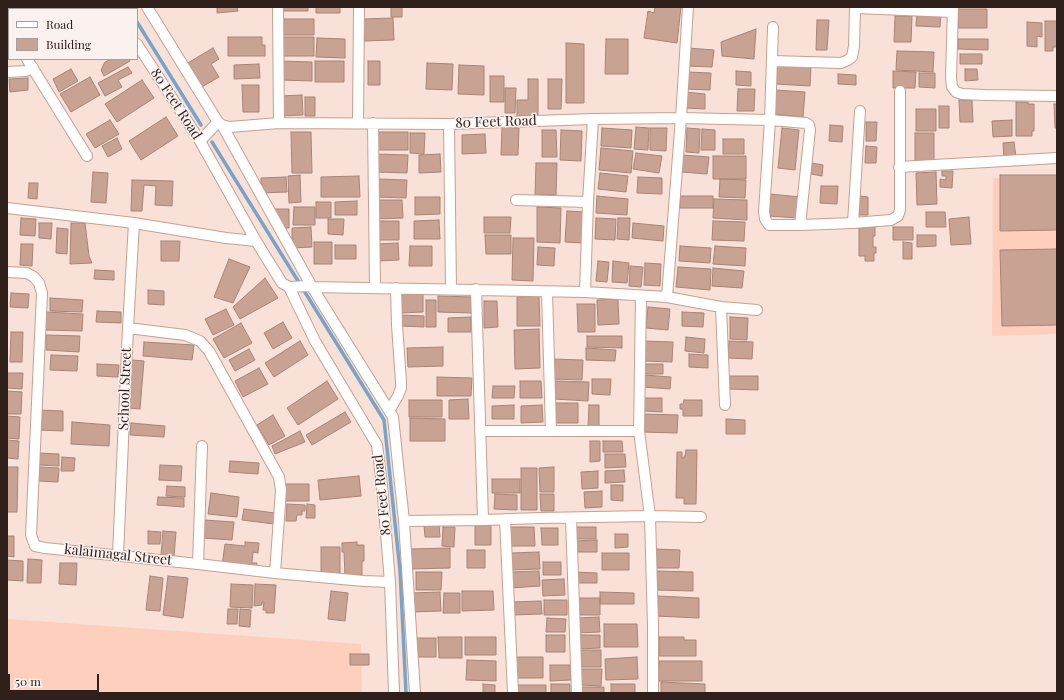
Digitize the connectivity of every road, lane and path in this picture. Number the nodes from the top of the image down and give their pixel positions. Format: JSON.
{"nodes":[{"id":1,"x":147,"y":7,"type":"edge"},
{"id":2,"x":278,"y":7,"type":"edge"},
{"id":3,"x":359,"y":7,"type":"edge"},
{"id":4,"x":688,"y":7,"type":"edge"},
{"id":5,"x":856,"y":7,"type":"edge"},
{"id":6,"x":953,"y":9,"type":"edge"},
{"id":7,"x":774,"y":27,"type":"dead end"},
{"id":8,"x":138,"y":45,"type":"edge"},
{"id":9,"x":28,"y":60,"type":"edge"},
{"id":10,"x":772,"y":61,"type":"junction"},
{"id":11,"x":33,"y":68,"type":"junction"},
{"id":12,"x":7,"y":72,"type":"edge"},
{"id":13,"x":900,"y":92,"type":"dead end"},
{"id":14,"x":1057,"y":96,"type":"edge"},
{"id":15,"x":860,"y":110,"type":"dead end"},
{"id":16,"x":681,"y":118,"type":"junction"},
{"id":17,"x":593,"y":119,"type":"junction"},
{"id":18,"x":770,"y":120,"type":"junction"},
{"id":19,"x":218,"y":123,"type":"junction"},
{"id":20,"x":279,"y":123,"type":"junction"},
{"id":21,"x":358,"y":124,"type":"junction"},
{"id":22,"x":373,"y":124,"type":"junction"},
{"id":23,"x":449,"y":124,"type":"junction"},
{"id":24,"x":203,"y":137,"type":"junction"},
{"id":25,"x":88,"y":156,"type":"dead end"},
{"id":26,"x":1057,"y":158,"type":"edge"},
{"id":27,"x":899,"y":167,"type":"junction"},
{"id":28,"x":516,"y":200,"type":"dead end"},
{"id":29,"x":588,"y":202,"type":"junction"},
{"id":30,"x":7,"y":208,"type":"edge"},
{"id":31,"x":134,"y":223,"type":"junction"},
{"id":32,"x":854,"y":223,"type":"junction"},
{"id":33,"x":800,"y":225,"type":"junction"},
{"id":34,"x":256,"y":241,"type":"junction"},
{"id":35,"x":7,"y":272,"type":"edge"},
{"id":36,"x":310,"y":286,"type":"junction"},
{"id":37,"x":289,"y":287,"type":"junction"},
{"id":38,"x":375,"y":288,"type":"junction"},
{"id":39,"x":396,"y":288,"type":"junction"},
{"id":40,"x":451,"y":289,"type":"junction"},
{"id":41,"x":476,"y":289,"type":"junction"},
{"id":42,"x":547,"y":292,"type":"junction"},
{"id":43,"x":585,"y":292,"type":"junction"},
{"id":44,"x":641,"y":296,"type":"junction"},
{"id":45,"x":667,"y":297,"type":"junction"},
{"id":46,"x":721,"y":307,"type":"junction"},
{"id":47,"x":757,"y":310,"type":"dead end"},
{"id":48,"x":128,"y":328,"type":"junction"},
{"id":49,"x":725,"y":405,"type":"dead end"},
{"id":50,"x":389,"y":411,"type":"junction"},
{"id":51,"x":480,"y":431,"type":"junction"},
{"id":52,"x":551,"y":431,"type":"junction"},
{"id":53,"x":639,"y":431,"type":"junction"},
{"id":54,"x":202,"y":446,"type":"dead end"},
{"id":55,"x":650,"y":516,"type":"junction"},
{"id":56,"x":701,"y":517,"type":"dead end"},
{"id":57,"x":571,"y":518,"type":"junction"},
{"id":58,"x":506,"y":519,"type":"junction"},
{"id":59,"x":483,"y":520,"type":"junction"},
{"id":60,"x":404,"y":521,"type":"junction"},
{"id":61,"x":118,"y":555,"type":"junction"},
{"id":62,"x":198,"y":564,"type":"junction"},
{"id":63,"x":275,"y":573,"type":"junction"},
{"id":64,"x":390,"y":582,"type":"junction"},
{"id":65,"x":394,"y":693,"type":"edge"},
{"id":66,"x":415,"y":693,"type":"edge"},
{"id":67,"x":514,"y":693,"type":"edge"},
{"id":68,"x":576,"y":693,"type":"edge"},
{"id":69,"x":653,"y":693,"type":"edge"}],
"edges":[{"from":1,"to":19,"type":"street","name":"80 Feet Road"},
{"from":2,"to":20,"type":"street"},
{"from":3,"to":21,"type":"street"},
{"from":4,"to":16,"type":"street"},
{"from":5,"to":6,"type":"street"},
{"from":5,"to":10,"type":"street"},
{"from":6,"to":14,"type":"street"},
{"from":7,"to":10,"type":"street"},
{"from":8,"to":24,"type":"street","name":"80 Feet Road"},
{"from":9,"to":11,"type":"street"},
{"from":10,"to":18,"type":"street"},
{"from":11,"to":12,"type":"street"},
{"from":11,"to":25,"type":"street"},
{"from":13,"to":27,"type":"street"},
{"from":15,"to":32,"type":"street"},
{"from":16,"to":17,"type":"street","name":"80 Feet Road"},
{"from":16,"to":18,"type":"street","name":"80 Feet Road"},
{"from":16,"to":45,"type":"street"},
{"from":17,"to":23,"type":"street","name":"80 Feet Road"},
{"from":17,"to":29,"type":"street"},
{"from":18,"to":33,"type":"street"},
{"from":18,"to":33,"type":"street","name":"80 Feet Road"},
{"from":19,"to":20,"type":"street","name":"80 Feet Road"},
{"from":19,"to":24,"type":"street"},
{"from":19,"to":36,"type":"street","name":"80 Feet Road"},
{"from":20,"to":21,"type":"street","name":"80 Feet Road"},
{"from":21,"to":22,"type":"street","name":"80 Feet Road"},
{"from":22,"to":23,"type":"street","name":"80 Feet Road"},
{"from":22,"to":38,"type":"street"},
{"from":23,"to":40,"type":"street"},
{"from":24,"to":34,"type":"street","name":"80 Feet Road"},
{"from":26,"to":27,"type":"street"},
{"from":27,"to":32,"type":"street"},
{"from":28,"to":29,"type":"street"},
{"from":29,"to":43,"type":"street"},
{"from":30,"to":31,"type":"street"},
{"from":31,"to":34,"type":"street"},
{"from":31,"to":48,"type":"street","name":"School Street"},
{"from":32,"to":33,"type":"street"},
{"from":34,"to":37,"type":"street","name":"80 Feet Road"},
{"from":35,"to":61,"type":"street","name":"kalaimagal Street"},
{"from":36,"to":37,"type":"street"},
{"from":36,"to":38,"type":"street"},
{"from":36,"to":50,"type":"street","name":"80 Feet Road"},
{"from":37,"to":64,"type":"street","name":"80 Feet Road"},
{"from":38,"to":39,"type":"street"},
{"from":39,"to":40,"type":"street"},
{"from":39,"to":50,"type":"street"},
{"from":40,"to":41,"type":"street"},
{"from":41,"to":42,"type":"street"},
{"from":41,"to":51,"type":"street"},
{"from":42,"to":43,"type":"street"},
{"from":42,"to":52,"type":"street"},
{"from":43,"to":44,"type":"street"},
{"from":44,"to":45,"type":"street"},
{"from":44,"to":53,"type":"street"},
{"from":45,"to":46,"type":"street"},
{"from":46,"to":47,"type":"street"},
{"from":46,"to":49,"type":"street"},
{"from":48,"to":61,"type":"street","name":"School Street"},
{"from":48,"to":63,"type":"street"},
{"from":50,"to":60,"type":"street","name":"80 Feet Road"},
{"from":51,"to":52,"type":"street"},
{"from":51,"to":59,"type":"street"},
{"from":52,"to":53,"type":"street"},
{"from":53,"to":55,"type":"street"},
{"from":54,"to":62,"type":"street"},
{"from":55,"to":56,"type":"street"},
{"from":55,"to":57,"type":"street"},
{"from":55,"to":69,"type":"street"},
{"from":57,"to":58,"type":"street"},
{"from":57,"to":68,"type":"street"},
{"from":58,"to":59,"type":"street"},
{"from":58,"to":67,"type":"street"},
{"from":59,"to":60,"type":"street"},
{"from":60,"to":66,"type":"street","name":"80 Feet Road"},
{"from":61,"to":62,"type":"street","name":"kalaimagal Street"},
{"from":62,"to":63,"type":"street","name":"kalaimagal Street"},
{"from":63,"to":64,"type":"street","name":"kalaimagal Street"},
{"from":64,"to":65,"type":"street"}]}
